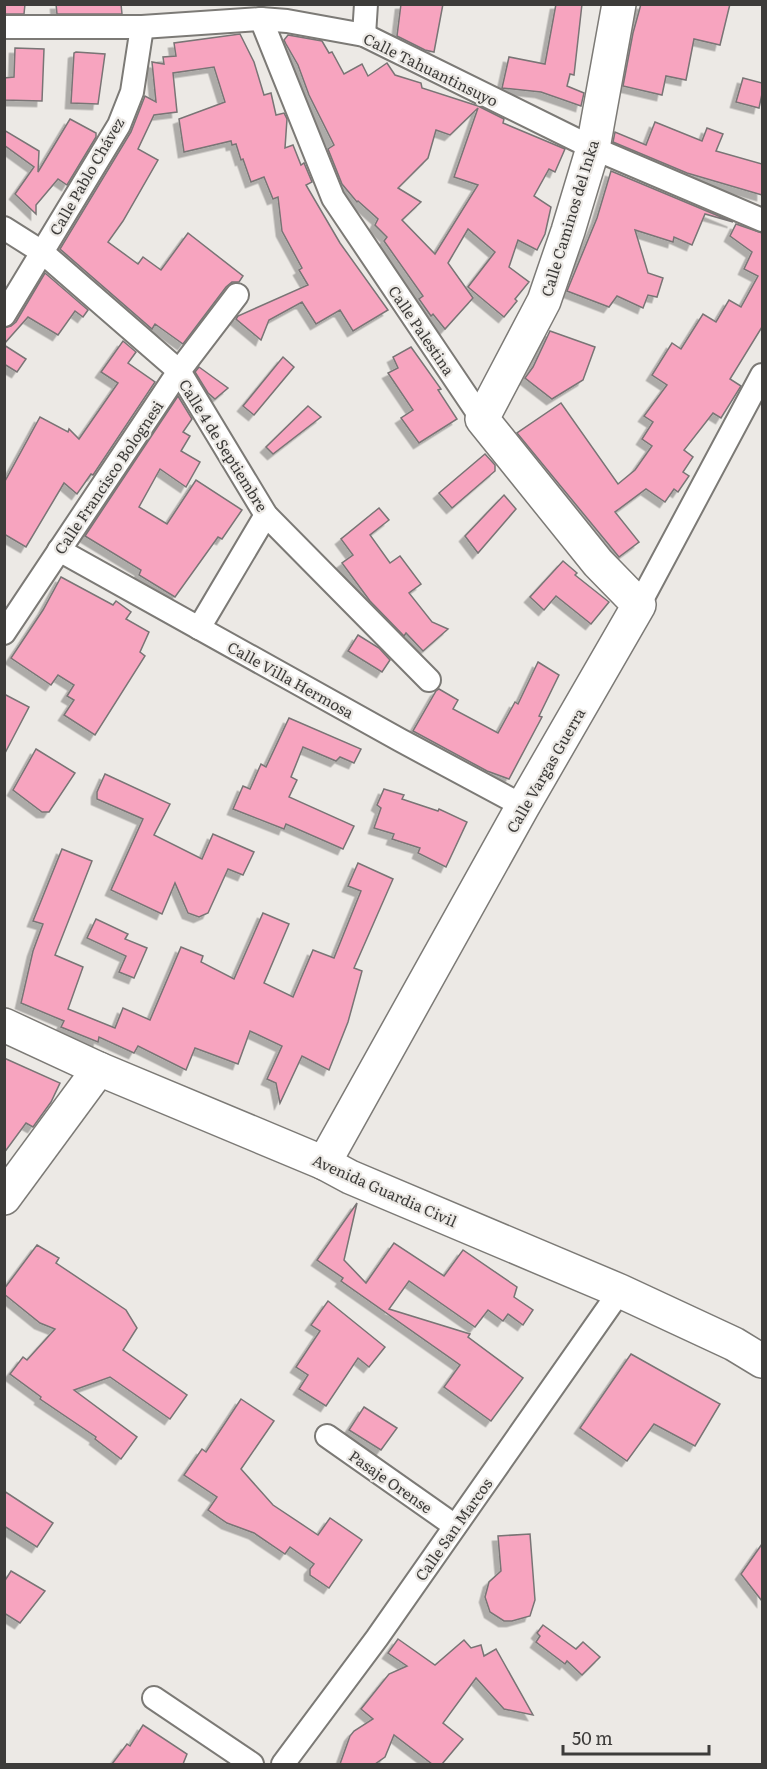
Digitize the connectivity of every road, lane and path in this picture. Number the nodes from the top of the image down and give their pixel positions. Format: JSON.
{"nodes":[{"id":1,"x":366,"y":4,"type":"edge"},
{"id":2,"x":619,"y":4,"type":"edge"},
{"id":3,"x":261,"y":19,"type":"junction"},
{"id":4,"x":4,"y":27,"type":"edge"},
{"id":5,"x":142,"y":27,"type":"junction"},
{"id":6,"x":364,"y":35,"type":"junction"},
{"id":7,"x":593,"y":148,"type":"junction"},
{"id":8,"x":762,"y":220,"type":"edge"},
{"id":9,"x":4,"y":228,"type":"edge"},
{"id":10,"x":42,"y":252,"type":"junction"},
{"id":11,"x":237,"y":295,"type":"dead end"},
{"id":12,"x":4,"y":315,"type":"edge"},
{"id":13,"x":179,"y":371,"type":"junction"},
{"id":14,"x":762,"y":375,"type":"edge"},
{"id":15,"x":482,"y":419,"type":"junction"},
{"id":16,"x":267,"y":515,"type":"junction"},
{"id":17,"x":59,"y":550,"type":"junction"},
{"id":18,"x":639,"y":605,"type":"junction"},
{"id":19,"x":198,"y":628,"type":"junction"},
{"id":20,"x":4,"y":633,"type":"edge"},
{"id":21,"x":429,"y":680,"type":"dead end"},
{"id":22,"x":524,"y":806,"type":"junction"},
{"id":23,"x":4,"y":1025,"type":"edge"},
{"id":24,"x":99,"y":1069,"type":"junction"},
{"id":25,"x":324,"y":1163,"type":"junction"},
{"id":26,"x":4,"y":1198,"type":"edge"},
{"id":27,"x":620,"y":1291,"type":"junction"},
{"id":28,"x":762,"y":1361,"type":"edge"},
{"id":29,"x":327,"y":1436,"type":"dead end"},
{"id":30,"x":455,"y":1526,"type":"junction"},
{"id":31,"x":154,"y":1698,"type":"dead end"},
{"id":32,"x":252,"y":1764,"type":"edge"},
{"id":33,"x":283,"y":1764,"type":"edge"}],
"edges":[{"from":1,"to":6,"type":"street"},
{"from":2,"to":7,"type":"street","name":"Calle Caminos del Inka"},
{"from":3,"to":5,"type":"street","name":"Calle Tahuantinsuyo"},
{"from":3,"to":6,"type":"street","name":"Calle Tahuantinsuyo"},
{"from":3,"to":15,"type":"street","name":"Calle Palestina"},
{"from":4,"to":5,"type":"street","name":"Calle Tahuantinsuyo"},
{"from":5,"to":10,"type":"street","name":"Calle Pablo Chávez"},
{"from":6,"to":7,"type":"street","name":"Calle Tahuantinsuyo"},
{"from":7,"to":8,"type":"street","name":"Calle Tahuantinsuyo"},
{"from":7,"to":15,"type":"street","name":"Calle Caminos del Inka"},
{"from":9,"to":10,"type":"street","name":"Calle 4 de Septiembre"},
{"from":10,"to":12,"type":"street","name":"Calle Pablo Chávez"},
{"from":10,"to":13,"type":"street","name":"Calle 4 de Septiembre"},
{"from":11,"to":13,"type":"street","name":"Calle Francisco Bolognesi"},
{"from":13,"to":16,"type":"street","name":"Calle 4 de Septiembre"},
{"from":13,"to":17,"type":"street","name":"Calle Francisco Bolognesi"},
{"from":14,"to":18,"type":"street","name":"Calle Vargas Guerra"},
{"from":15,"to":18,"type":"street","name":"Calle Palestina"},
{"from":16,"to":19,"type":"street"},
{"from":16,"to":21,"type":"street","name":"Calle 4 de Septiembre"},
{"from":17,"to":19,"type":"street","name":"Calle Villa Hermosa"},
{"from":17,"to":20,"type":"street","name":"Calle Francisco Bolognesi"},
{"from":18,"to":22,"type":"street","name":"Calle Vargas Guerra"},
{"from":19,"to":22,"type":"street","name":"Calle Villa Hermosa"},
{"from":22,"to":25,"type":"street","name":"Calle Vargas Guerra"},
{"from":23,"to":24,"type":"street","name":"Avenida Guardia Civil"},
{"from":24,"to":25,"type":"street","name":"Avenida Guardia Civil"},
{"from":24,"to":26,"type":"street"},
{"from":25,"to":27,"type":"street","name":"Avenida Guardia Civil"},
{"from":27,"to":28,"type":"street","name":"Avenida Guardia Civil"},
{"from":27,"to":30,"type":"street","name":"Calle San Marcos"},
{"from":29,"to":30,"type":"street","name":"Pasaje Orense"},
{"from":30,"to":33,"type":"street","name":"Calle San Marcos"},
{"from":31,"to":32,"type":"street"}]}
